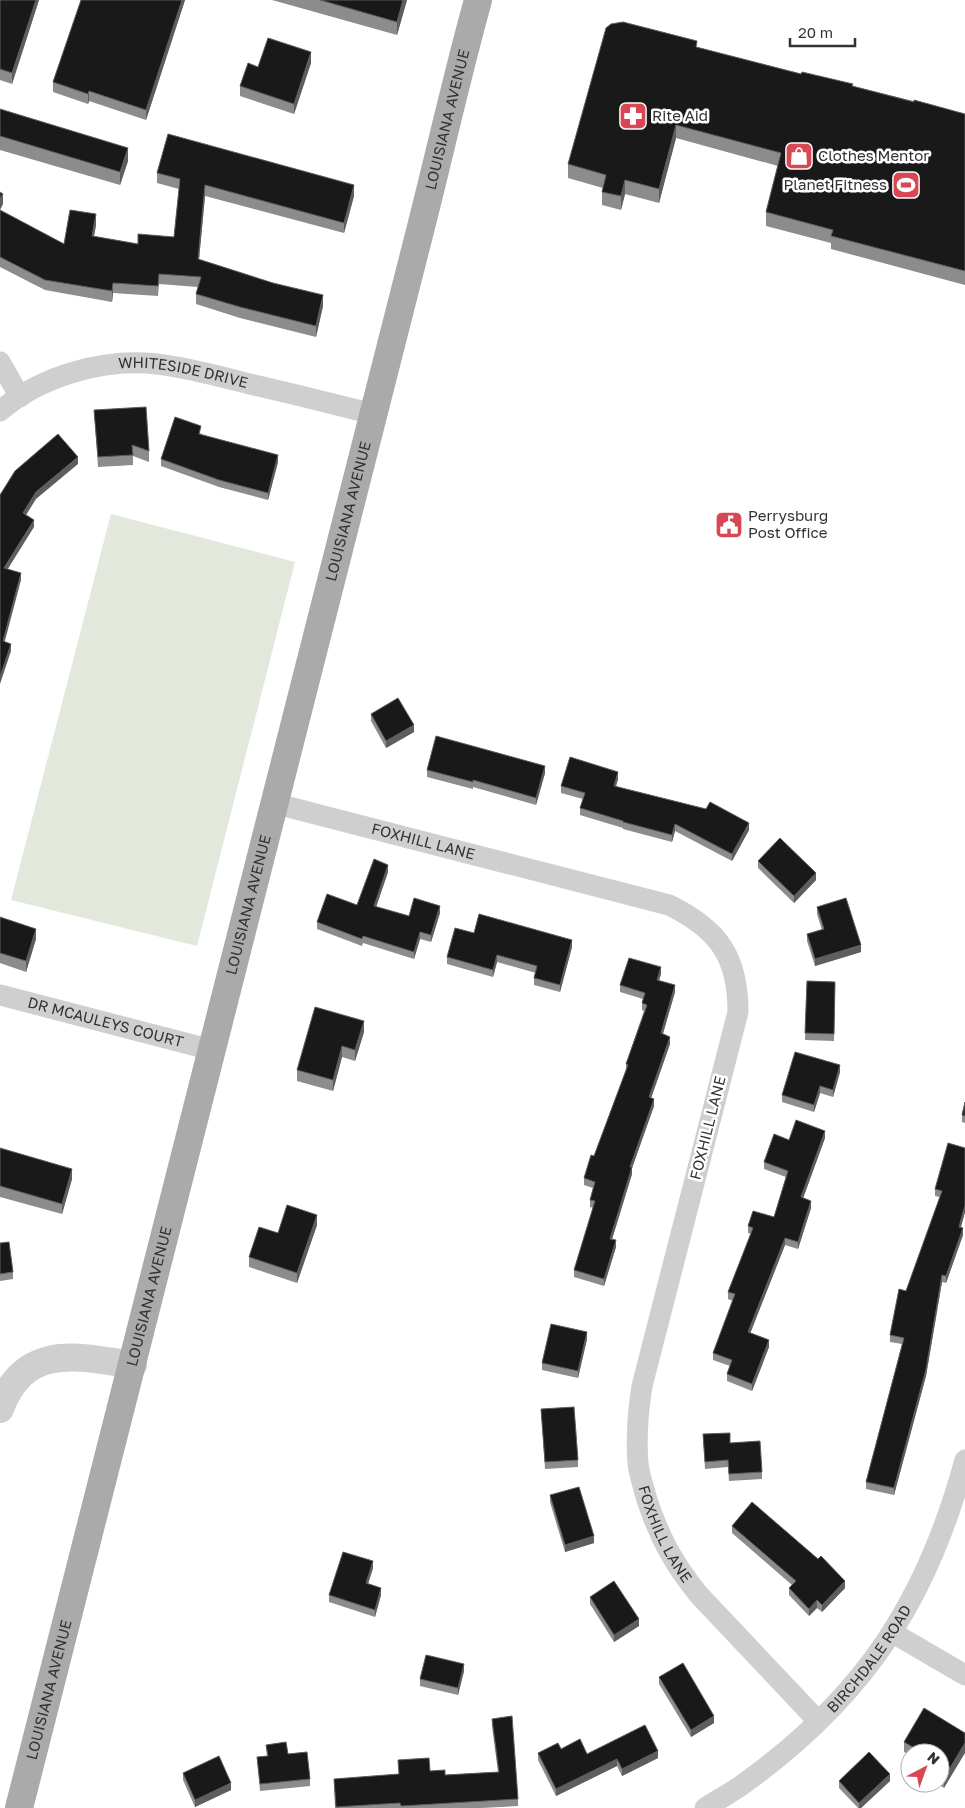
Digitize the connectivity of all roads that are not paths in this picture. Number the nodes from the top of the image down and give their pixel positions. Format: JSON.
{"nodes":[{"id":1,"x":478,"y":0,"type":"edge"},
{"id":2,"x":0,"y":362,"type":"edge"},
{"id":3,"x":20,"y":397,"type":"junction"},
{"id":4,"x":0,"y":411,"type":"edge"},
{"id":5,"x":373,"y":414,"type":"junction"},
{"id":6,"x":273,"y":803,"type":"junction"},
{"id":7,"x":0,"y":995,"type":"edge"},
{"id":8,"x":212,"y":1050,"type":"junction"},
{"id":9,"x":133,"y":1365,"type":"junction"},
{"id":10,"x":0,"y":1409,"type":"edge"},
{"id":11,"x":965,"y":1460,"type":"edge"},
{"id":12,"x":893,"y":1633,"type":"junction"},
{"id":13,"x":965,"y":1675,"type":"edge"},
{"id":14,"x":818,"y":1721,"type":"junction"},
{"id":15,"x":19,"y":1808,"type":"edge"},
{"id":16,"x":705,"y":1808,"type":"edge"}],
"edges":[{"from":1,"to":5,"type":"main road","name":"LOUISIANA AVENUE"},
{"from":2,"to":3,"type":"street"},
{"from":3,"to":4,"type":"street","name":"WHITESIDE DRIVE"},
{"from":3,"to":5,"type":"street","name":"WHITESIDE DRIVE"},
{"from":5,"to":6,"type":"main road","name":"LOUISIANA AVENUE"},
{"from":6,"to":8,"type":"main road","name":"LOUISIANA AVENUE"},
{"from":6,"to":14,"type":"street","name":"FOXHILL LANE"},
{"from":7,"to":8,"type":"street","name":"DR MCAULEYS COURT"},
{"from":8,"to":9,"type":"main road","name":"LOUISIANA AVENUE"},
{"from":9,"to":10,"type":"street"},
{"from":9,"to":15,"type":"main road","name":"LOUISIANA AVENUE"},
{"from":11,"to":12,"type":"street","name":"BIRCHDALE ROAD"},
{"from":12,"to":13,"type":"street"},
{"from":12,"to":14,"type":"street","name":"BIRCHDALE ROAD"},
{"from":14,"to":16,"type":"street","name":"BIRCHDALE ROAD"}]}
